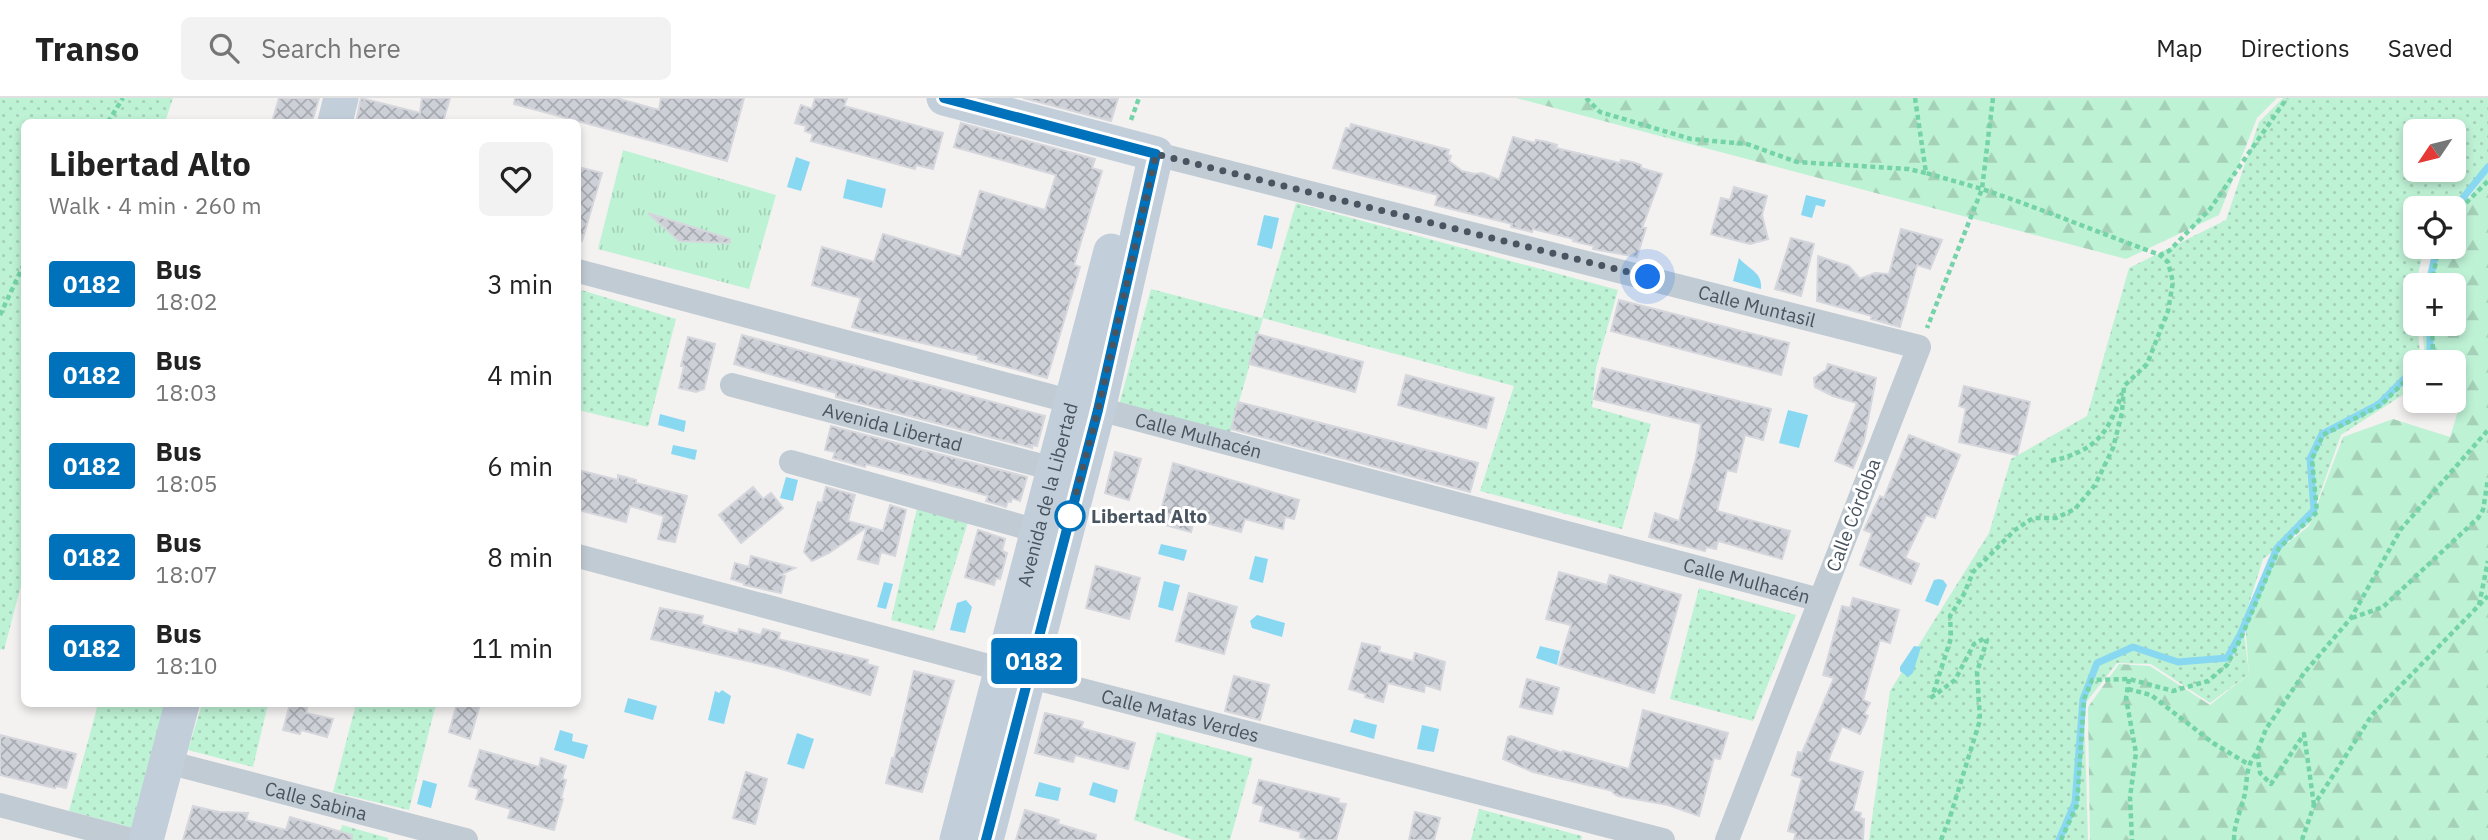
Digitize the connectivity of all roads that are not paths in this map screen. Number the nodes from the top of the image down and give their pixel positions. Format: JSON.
{"nodes":[{"id":1,"x":341,"y":98,"type":"edge"},
{"id":2,"x":944,"y":98,"type":"edge"},
{"id":3,"x":336,"y":119,"type":"edge"},
{"id":4,"x":1145,"y":151,"type":"junction"},
{"id":5,"x":581,"y":272,"type":"edge"},
{"id":6,"x":1919,"y":347,"type":"joint"},
{"id":7,"x":732,"y":385,"type":"dead end"},
{"id":8,"x":1084,"y":407,"type":"junction"},
{"id":9,"x":791,"y":462,"type":"dead end"},
{"id":10,"x":1054,"y":469,"type":"junction"},
{"id":11,"x":1038,"y":530,"type":"junction"},
{"id":12,"x":581,"y":557,"type":"edge"},
{"id":13,"x":1820,"y":600,"type":"junction"},
{"id":14,"x":1015,"y":673,"type":"junction"},
{"id":15,"x":181,"y":707,"type":"edge"},
{"id":16,"x":167,"y":762,"type":"junction"},
{"id":17,"x":0,"y":804,"type":"edge"},
{"id":18,"x":132,"y":840,"type":"edge"},
{"id":19,"x":146,"y":840,"type":"edge"},
{"id":20,"x":466,"y":840,"type":"edge"},
{"id":21,"x":957,"y":840,"type":"edge"},
{"id":22,"x":986,"y":840,"type":"edge"},
{"id":23,"x":1663,"y":840,"type":"edge"},
{"id":24,"x":1727,"y":840,"type":"edge"}],
"edges":[{"from":1,"to":3,"type":"street"},
{"from":2,"to":4,"type":"street","name":"Calle Muntasil"},
{"from":4,"to":6,"type":"street","name":"Calle Muntasil"},
{"from":4,"to":8,"type":"street","name":"Avenida de la Libertad"},
{"from":5,"to":8,"type":"street","name":"Calle Mulhacén"},
{"from":6,"to":13,"type":"street","name":"Calle Córdoba"},
{"from":7,"to":10,"type":"street","name":"Avenida Libertad"},
{"from":8,"to":10,"type":"street","name":"Avenida de la Libertad"},
{"from":8,"to":13,"type":"street","name":"Calle Mulhacén"},
{"from":8,"to":14,"type":"street","name":"Avenida de la Libertad"},
{"from":9,"to":11,"type":"street"},
{"from":10,"to":11,"type":"street","name":"Avenida de la Libertad"},
{"from":11,"to":14,"type":"street","name":"Avenida de la Libertad"},
{"from":12,"to":14,"type":"street","name":"Calle Matas Verdes"},
{"from":13,"to":24,"type":"street","name":"Calle Córdoba"},
{"from":14,"to":21,"type":"street","name":"Avenida de la Libertad"},
{"from":14,"to":22,"type":"street","name":"Avenida de la Libertad"},
{"from":14,"to":23,"type":"street","name":"Calle Matas Verdes"},
{"from":15,"to":16,"type":"street"},
{"from":16,"to":19,"type":"street"},
{"from":16,"to":20,"type":"street","name":"Calle Sabina"},
{"from":17,"to":18,"type":"street"}]}
